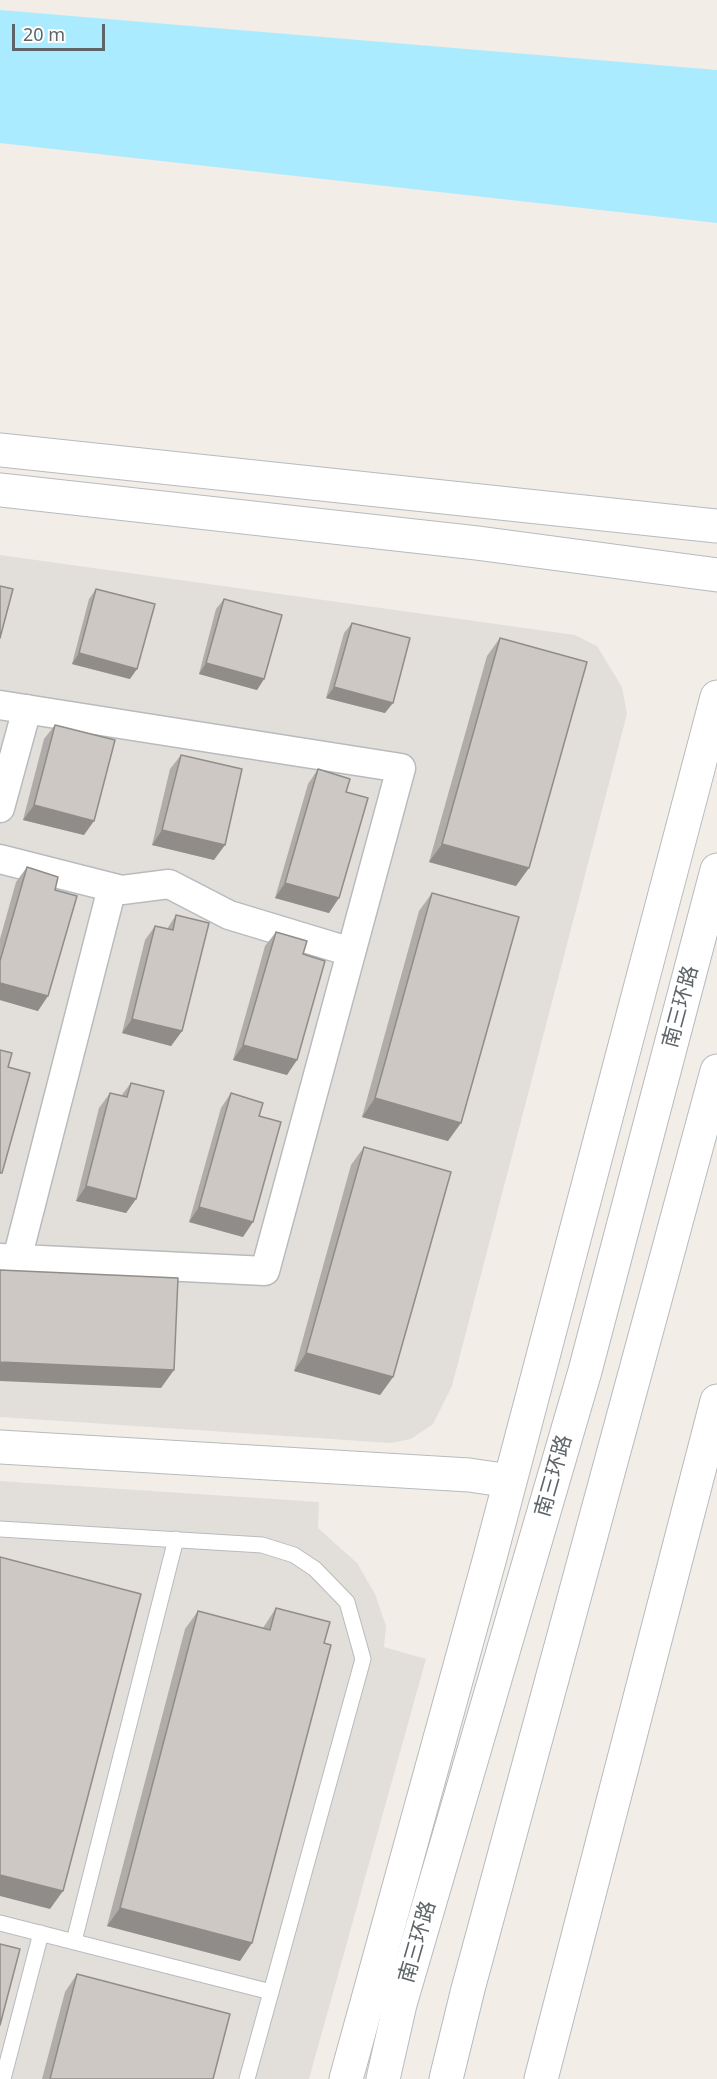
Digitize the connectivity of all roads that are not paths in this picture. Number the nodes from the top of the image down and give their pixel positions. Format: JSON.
{"nodes":[{"id":1,"x":0,"y":450,"type":"edge"},
{"id":2,"x":0,"y":490,"type":"edge"},
{"id":3,"x":717,"y":525,"type":"edge"},
{"id":4,"x":717,"y":575,"type":"edge"},
{"id":5,"x":717,"y":697,"type":"edge"},
{"id":6,"x":13,"y":707,"type":"edge"},
{"id":7,"x":0,"y":808,"type":"edge"},
{"id":8,"x":0,"y":859,"type":"edge"},
{"id":9,"x":717,"y":870,"type":"edge"},
{"id":10,"x":112,"y":888,"type":"junction"},
{"id":11,"x":351,"y":952,"type":"junction"},
{"id":12,"x":717,"y":1071,"type":"edge"},
{"id":13,"x":9,"y":1258,"type":"edge"},
{"id":14,"x":717,"y":1401,"type":"edge"},
{"id":15,"x":0,"y":1447,"type":"edge"},
{"id":16,"x":510,"y":1481,"type":"junction"},
{"id":17,"x":0,"y":1529,"type":"edge"},
{"id":18,"x":176,"y":1539,"type":"junction"},
{"id":19,"x":0,"y":1923,"type":"edge"},
{"id":20,"x":41,"y":1933,"type":"junction"},
{"id":21,"x":74,"y":1941,"type":"junction"},
{"id":22,"x":271,"y":1992,"type":"junction"},
{"id":23,"x":3,"y":2079,"type":"edge"},
{"id":24,"x":247,"y":2079,"type":"edge"},
{"id":25,"x":346,"y":2079,"type":"edge"},
{"id":26,"x":383,"y":2079,"type":"edge"},
{"id":27,"x":446,"y":2079,"type":"edge"},
{"id":28,"x":541,"y":2079,"type":"edge"}],
"edges":[{"from":1,"to":3,"type":"main road"},
{"from":2,"to":4,"type":"main road"},
{"from":5,"to":16,"type":"main road"},
{"from":6,"to":7,"type":"street"},
{"from":6,"to":11,"type":"street"},
{"from":8,"to":10,"type":"street"},
{"from":9,"to":26,"type":"main road","name":"南三环路"},
{"from":10,"to":11,"type":"street"},
{"from":10,"to":13,"type":"street"},
{"from":11,"to":13,"type":"street"},
{"from":12,"to":27,"type":"main road"},
{"from":14,"to":28,"type":"main road"},
{"from":15,"to":16,"type":"main road"},
{"from":16,"to":25,"type":"main road"},
{"from":17,"to":18,"type":"lane"},
{"from":18,"to":21,"type":"lane"},
{"from":18,"to":22,"type":"lane"},
{"from":19,"to":20,"type":"lane"},
{"from":20,"to":21,"type":"lane"},
{"from":20,"to":23,"type":"lane"},
{"from":21,"to":22,"type":"lane"},
{"from":22,"to":24,"type":"lane"}]}
